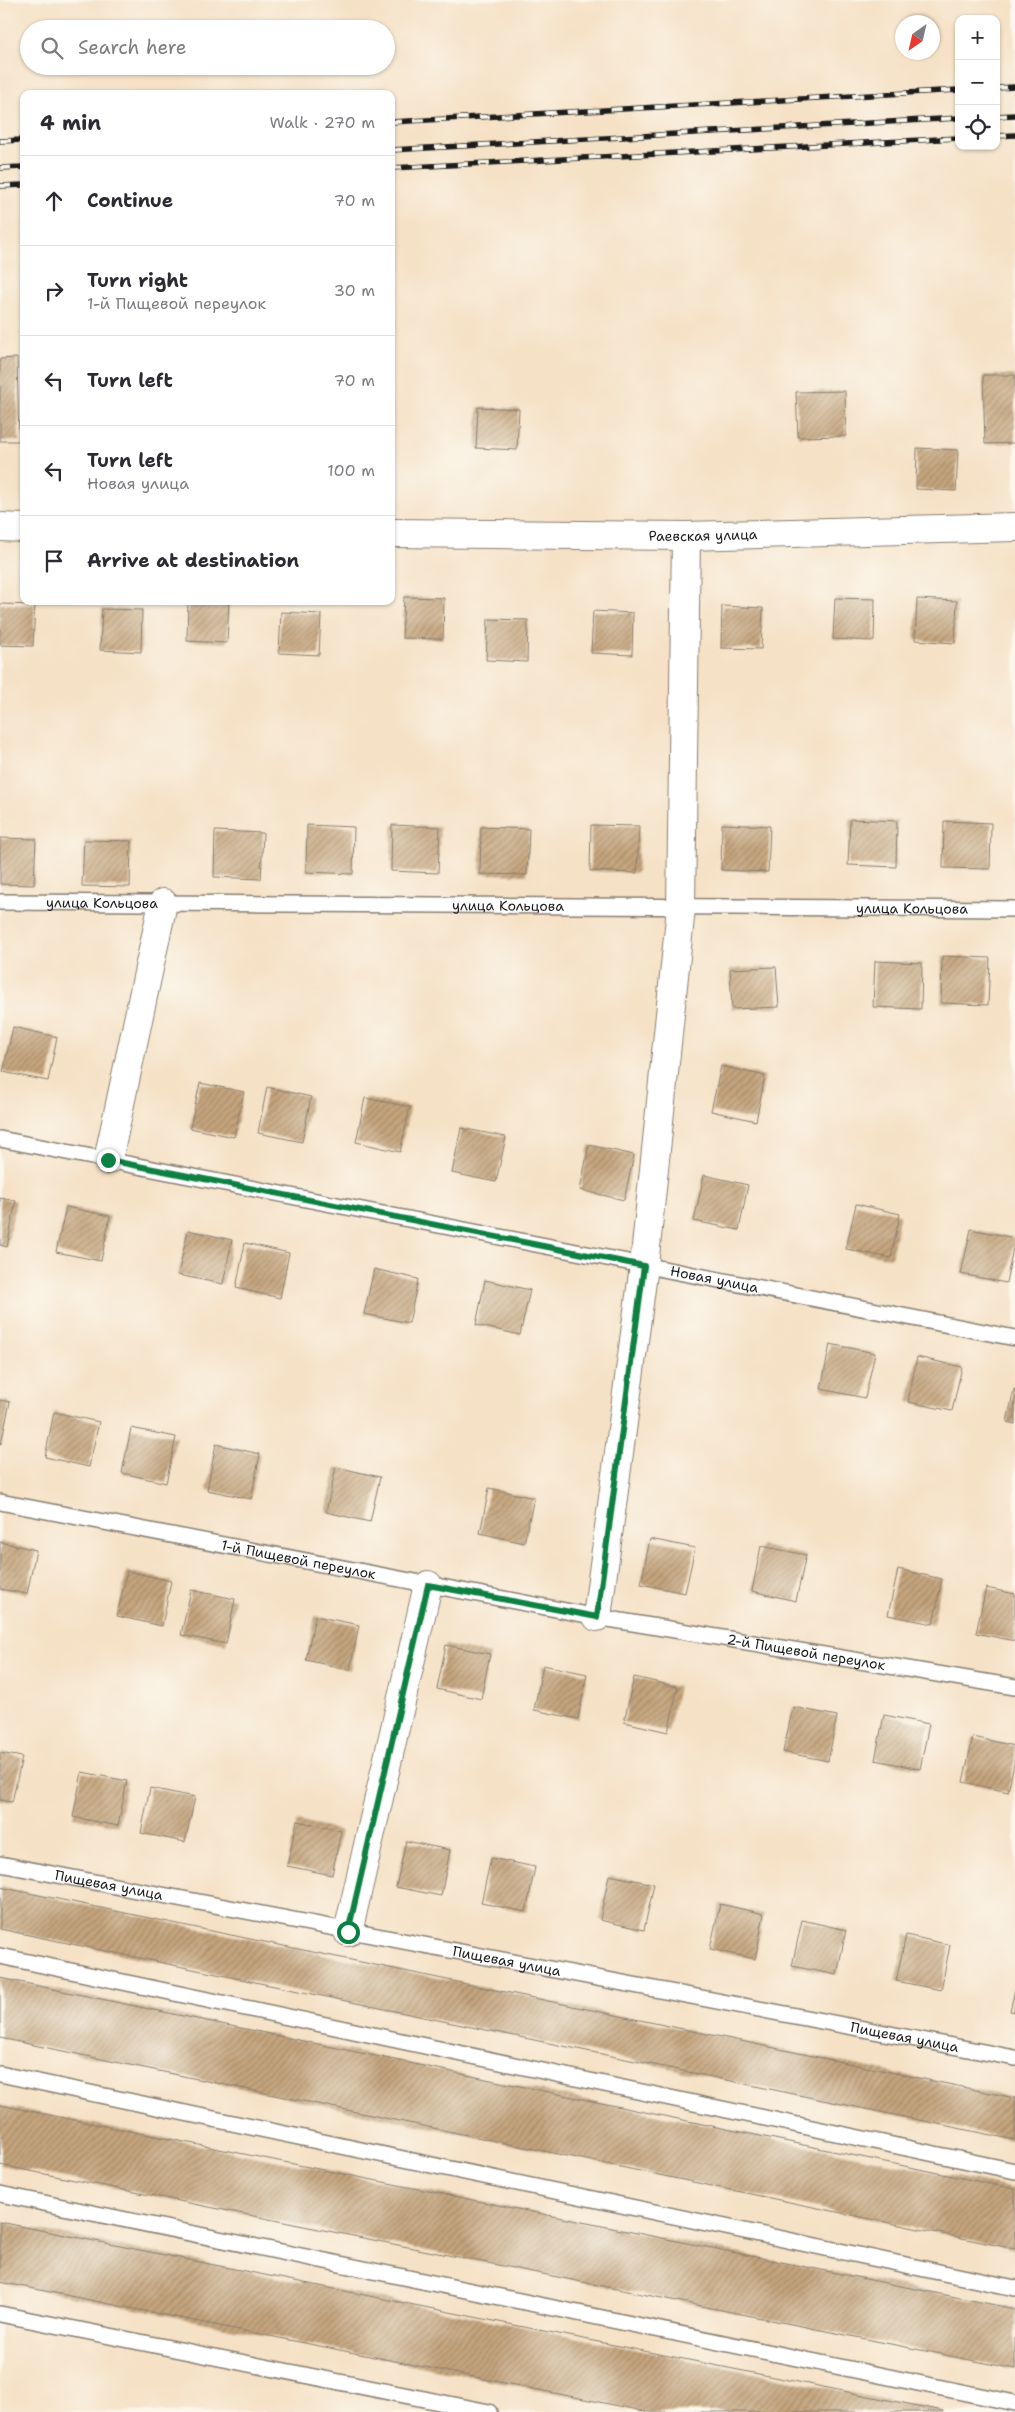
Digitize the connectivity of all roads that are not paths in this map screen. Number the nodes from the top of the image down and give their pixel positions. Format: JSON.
{"nodes":[{"id":1,"x":1015,"y":526,"type":"edge"},
{"id":2,"x":0,"y":527,"type":"edge"},
{"id":3,"x":20,"y":528,"type":"edge"},
{"id":4,"x":395,"y":532,"type":"edge"},
{"id":5,"x":686,"y":536,"type":"junction"},
{"id":6,"x":0,"y":902,"type":"edge"},
{"id":7,"x":163,"y":903,"type":"junction"},
{"id":8,"x":681,"y":908,"type":"junction"},
{"id":9,"x":1015,"y":909,"type":"edge"},
{"id":10,"x":0,"y":1139,"type":"edge"},
{"id":11,"x":108,"y":1160,"type":"junction"},
{"id":12,"x":644,"y":1266,"type":"junction"},
{"id":13,"x":1015,"y":1338,"type":"edge"},
{"id":14,"x":0,"y":1502,"type":"edge"},
{"id":15,"x":428,"y":1585,"type":"junction"},
{"id":16,"x":597,"y":1617,"type":"junction"},
{"id":17,"x":1015,"y":1687,"type":"edge"},
{"id":18,"x":0,"y":1864,"type":"edge"},
{"id":19,"x":348,"y":1932,"type":"junction"},
{"id":20,"x":0,"y":1956,"type":"edge"},
{"id":21,"x":1015,"y":2058,"type":"edge"},
{"id":22,"x":0,"y":2074,"type":"edge"},
{"id":23,"x":1015,"y":2171,"type":"edge"},
{"id":24,"x":0,"y":2194,"type":"edge"},
{"id":25,"x":1015,"y":2288,"type":"edge"},
{"id":26,"x":0,"y":2314,"type":"edge"},
{"id":27,"x":1015,"y":2403,"type":"edge"},
{"id":28,"x":489,"y":2412,"type":"edge"}],
"edges":[{"from":1,"to":5,"type":"street","name":"Раевская улица"},
{"from":2,"to":3,"type":"street"},
{"from":4,"to":5,"type":"street","name":"Раевская улица"},
{"from":5,"to":8,"type":"street"},
{"from":6,"to":7,"type":"lane","name":"улица Кольцова"},
{"from":7,"to":8,"type":"lane","name":"улица Кольцова"},
{"from":7,"to":11,"type":"street"},
{"from":8,"to":9,"type":"lane","name":"улица Кольцова"},
{"from":8,"to":12,"type":"street"},
{"from":10,"to":11,"type":"lane","name":"Новая улица"},
{"from":11,"to":12,"type":"lane","name":"Новая улица"},
{"from":12,"to":13,"type":"lane","name":"Новая улица"},
{"from":12,"to":16,"type":"street"},
{"from":14,"to":15,"type":"lane","name":"1-й Пищевой переулок"},
{"from":15,"to":16,"type":"lane","name":"1-й Пищевой переулок"},
{"from":15,"to":19,"type":"street"},
{"from":16,"to":17,"type":"lane","name":"2-й Пищевой переулок"},
{"from":18,"to":19,"type":"lane","name":"Пищевая улица"},
{"from":19,"to":21,"type":"lane","name":"Пищевая улица"},
{"from":20,"to":23,"type":"lane"},
{"from":22,"to":25,"type":"lane"},
{"from":24,"to":27,"type":"lane"},
{"from":26,"to":28,"type":"lane"}]}
